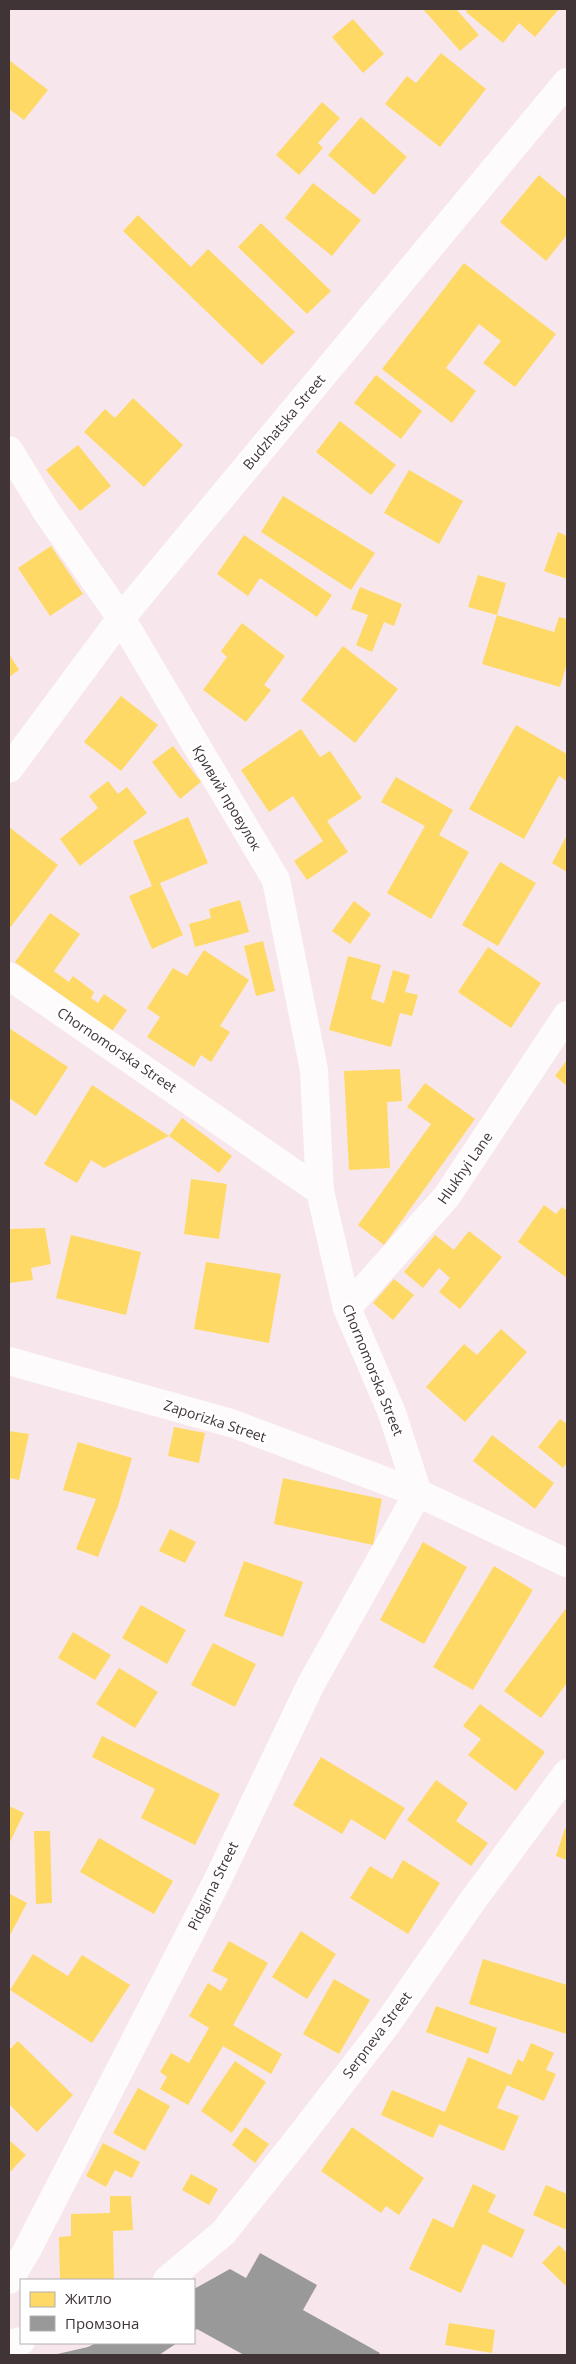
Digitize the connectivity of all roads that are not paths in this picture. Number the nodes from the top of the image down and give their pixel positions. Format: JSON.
{"nodes":[{"id":1,"x":567,"y":82,"type":"edge"},
{"id":2,"x":9,"y":450,"type":"edge"},
{"id":3,"x":121,"y":618,"type":"junction"},
{"id":4,"x":9,"y":770,"type":"edge"},
{"id":5,"x":9,"y":976,"type":"edge"},
{"id":6,"x":567,"y":1015,"type":"edge"},
{"id":7,"x":320,"y":1191,"type":"junction"},
{"id":8,"x":347,"y":1308,"type":"junction"},
{"id":9,"x":9,"y":1361,"type":"edge"},
{"id":10,"x":418,"y":1493,"type":"junction"},
{"id":11,"x":567,"y":1563,"type":"edge"},
{"id":12,"x":567,"y":1773,"type":"edge"},
{"id":13,"x":168,"y":2279,"type":"edge"},
{"id":14,"x":9,"y":2280,"type":"edge"}],
"edges":[{"from":1,"to":3,"type":"street","name":"Budzhatska Street"},
{"from":2,"to":3,"type":"street","name":"Кривий провулок"},
{"from":3,"to":4,"type":"street","name":"Budzhatska Street"},
{"from":3,"to":7,"type":"street","name":"Кривий провулок"},
{"from":5,"to":7,"type":"street","name":"Chornomorska Street"},
{"from":6,"to":8,"type":"street","name":"Hlukhyi Lane"},
{"from":7,"to":8,"type":"street","name":"Chornomorska Street"},
{"from":8,"to":10,"type":"street","name":"Chornomorska Street"},
{"from":9,"to":10,"type":"street","name":"Zaporizka Street"},
{"from":10,"to":11,"type":"street"},
{"from":10,"to":14,"type":"street","name":"Pidgirna Street"},
{"from":12,"to":13,"type":"street","name":"Serpneva Street"}]}
